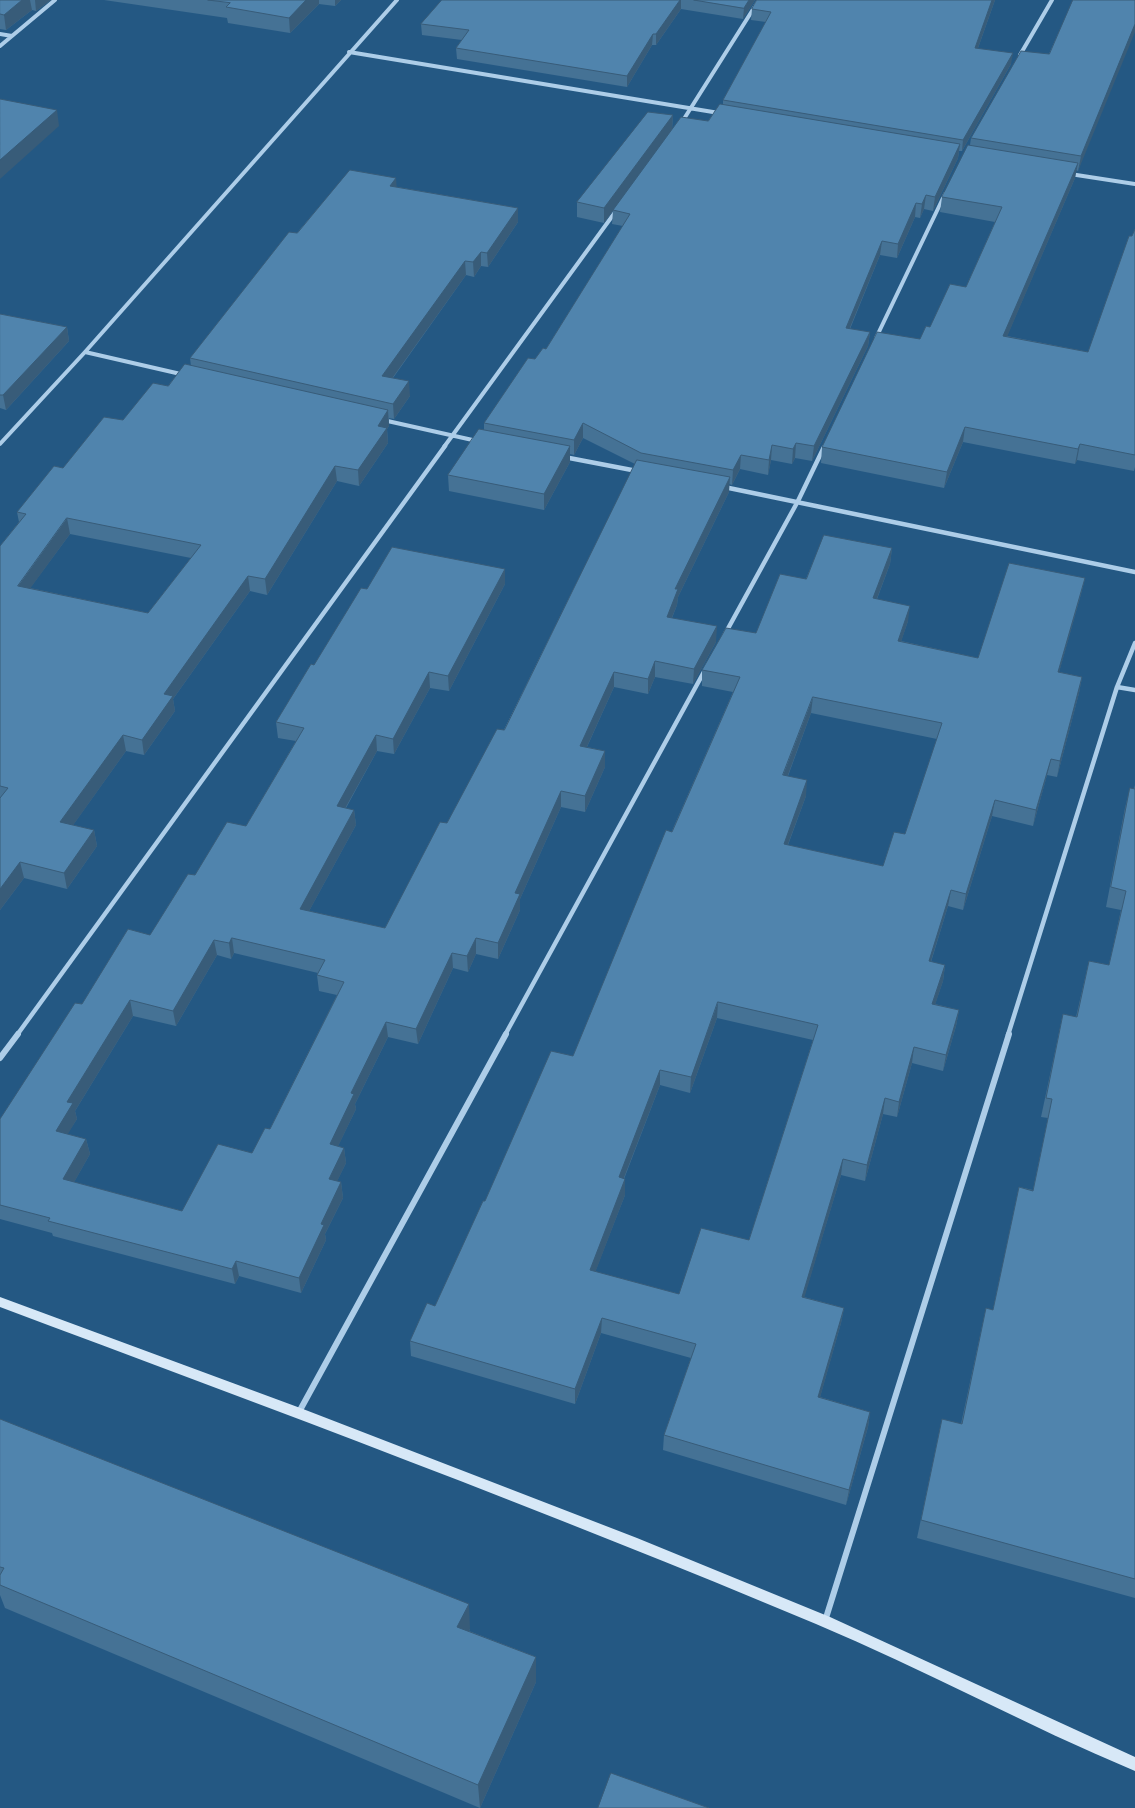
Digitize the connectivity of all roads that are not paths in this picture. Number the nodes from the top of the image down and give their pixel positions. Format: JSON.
{"nodes":[{"id":1,"x":54,"y":0,"type":"edge"},
{"id":2,"x":397,"y":0,"type":"edge"},
{"id":3,"x":759,"y":0,"type":"edge"},
{"id":4,"x":1052,"y":0,"type":"edge"},
{"id":5,"x":0,"y":34,"type":"edge"},
{"id":6,"x":12,"y":36,"type":"junction"},
{"id":7,"x":0,"y":46,"type":"edge"},
{"id":8,"x":350,"y":52,"type":"junction"},
{"id":9,"x":1017,"y":60,"type":"edge"},
{"id":10,"x":692,"y":109,"type":"junction"},
{"id":11,"x":721,"y":114,"type":"edge"},
{"id":12,"x":680,"y":124,"type":"edge"},
{"id":13,"x":1068,"y":173,"type":"edge"},
{"id":14,"x":1135,"y":184,"type":"edge"},
{"id":15,"x":946,"y":191,"type":"edge"},
{"id":16,"x":622,"y":204,"type":"edge"},
{"id":17,"x":874,"y":342,"type":"edge"},
{"id":18,"x":85,"y":352,"type":"junction"},
{"id":19,"x":191,"y":377,"type":"edge"},
{"id":20,"x":375,"y":418,"type":"edge"},
{"id":21,"x":452,"y":436,"type":"junction"},
{"id":22,"x":827,"y":439,"type":"edge"},
{"id":23,"x":481,"y":442,"type":"edge"},
{"id":24,"x":0,"y":444,"type":"edge"},
{"id":25,"x":558,"y":456,"type":"edge"},
{"id":26,"x":644,"y":472,"type":"edge"},
{"id":27,"x":721,"y":487,"type":"edge"},
{"id":28,"x":798,"y":501,"type":"junction"},
{"id":29,"x":1135,"y":572,"type":"edge"},
{"id":30,"x":721,"y":642,"type":"edge"},
{"id":31,"x":1135,"y":643,"type":"edge"},
{"id":32,"x":706,"y":668,"type":"edge"},
{"id":33,"x":1117,"y":687,"type":"junction"},
{"id":34,"x":1135,"y":690,"type":"edge"},
{"id":35,"x":0,"y":1058,"type":"edge"},
{"id":36,"x":0,"y":1302,"type":"edge"},
{"id":37,"x":299,"y":1413,"type":"junction"},
{"id":38,"x":825,"y":1621,"type":"junction"},
{"id":39,"x":1135,"y":1764,"type":"edge"}],
"edges":[{"from":1,"to":6,"type":"street"},
{"from":2,"to":8,"type":"street"},
{"from":3,"to":10,"type":"street"},
{"from":4,"to":9,"type":"street"},
{"from":5,"to":6,"type":"street"},
{"from":6,"to":7,"type":"street"},
{"from":8,"to":10,"type":"street"},
{"from":8,"to":18,"type":"street"},
{"from":10,"to":11,"type":"street"},
{"from":10,"to":12,"type":"street"},
{"from":13,"to":14,"type":"street"},
{"from":15,"to":17,"type":"street"},
{"from":16,"to":21,"type":"street"},
{"from":18,"to":19,"type":"street"},
{"from":18,"to":24,"type":"street"},
{"from":20,"to":21,"type":"street"},
{"from":21,"to":23,"type":"street"},
{"from":21,"to":35,"type":"street"},
{"from":22,"to":28,"type":"street"},
{"from":25,"to":26,"type":"street"},
{"from":27,"to":28,"type":"street"},
{"from":28,"to":29,"type":"street"},
{"from":28,"to":30,"type":"street"},
{"from":31,"to":33,"type":"street"},
{"from":32,"to":37,"type":"street"},
{"from":33,"to":34,"type":"street"},
{"from":33,"to":38,"type":"street"},
{"from":36,"to":37,"type":"main road"},
{"from":37,"to":38,"type":"main road"},
{"from":38,"to":39,"type":"main road"}]}
